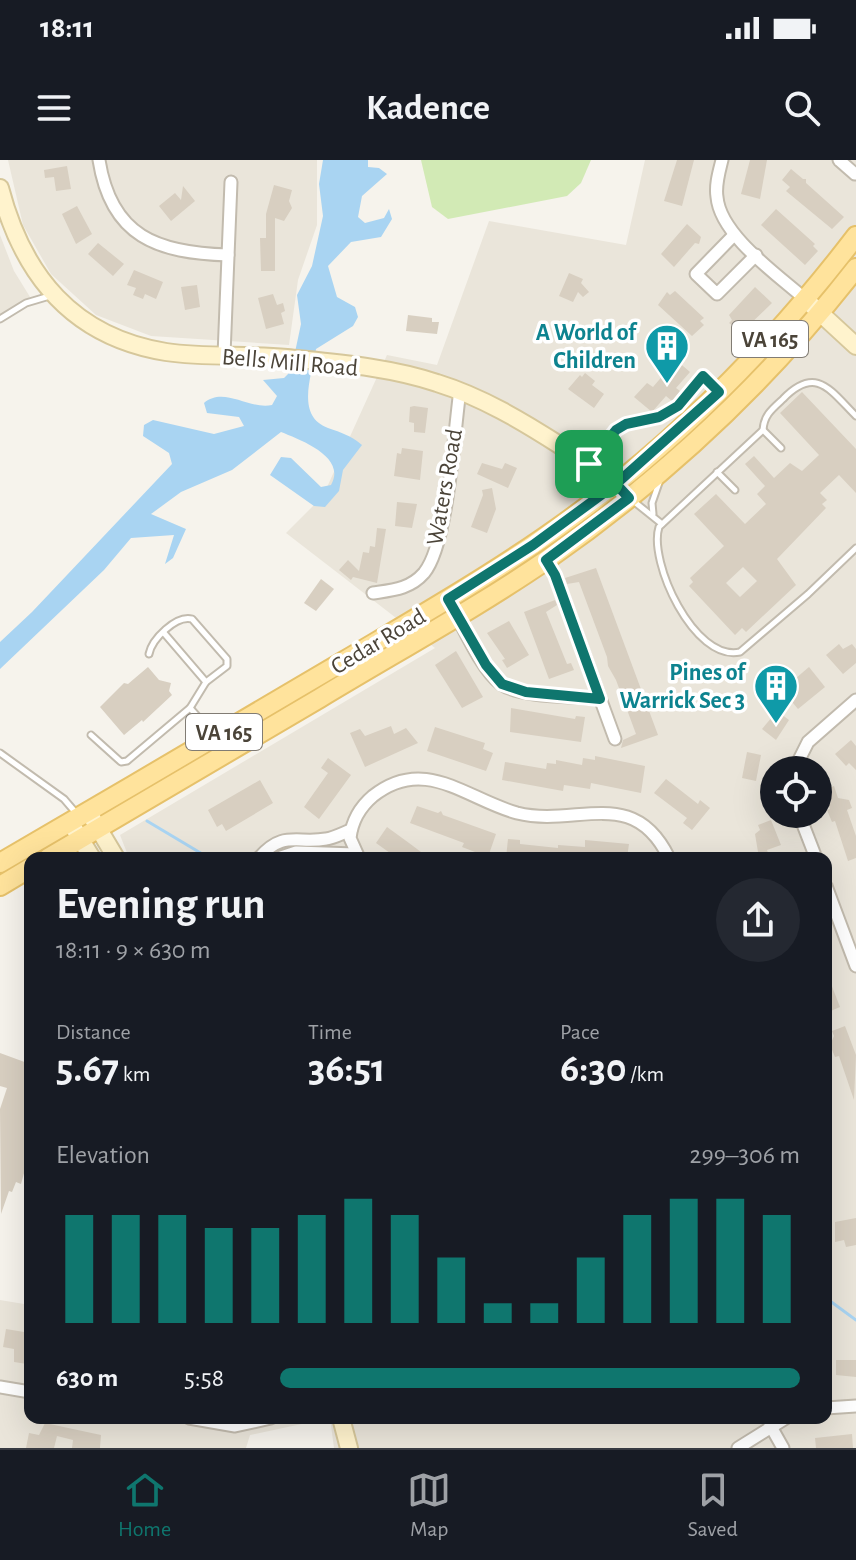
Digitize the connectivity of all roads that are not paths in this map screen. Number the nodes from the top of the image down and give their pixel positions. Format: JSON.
{"nodes":[{"id":1,"x":99,"y":160,"type":"edge"},
{"id":2,"x":722,"y":160,"type":"edge"},
{"id":3,"x":839,"y":160,"type":"edge"},
{"id":4,"x":855,"y":174,"type":"edge"},
{"id":5,"x":231,"y":182,"type":"dead end"},
{"id":6,"x":0,"y":188,"type":"edge"},
{"id":7,"x":734,"y":235,"type":"junction"},
{"id":8,"x":856,"y":236,"type":"edge"},
{"id":9,"x":228,"y":255,"type":"junction"},
{"id":10,"x":756,"y":255,"type":"junction"},
{"id":11,"x":856,"y":268,"type":"edge"},
{"id":12,"x":54,"y":295,"type":"junction"},
{"id":13,"x":805,"y":299,"type":"junction"},
{"id":14,"x":820,"y":312,"type":"junction"},
{"id":15,"x":0,"y":319,"type":"edge"},
{"id":16,"x":856,"y":346,"type":"edge"},
{"id":17,"x":224,"y":355,"type":"junction"},
{"id":18,"x":460,"y":390,"type":"junction"},
{"id":19,"x":719,"y":392,"type":"junction"},
{"id":20,"x":856,"y":416,"type":"edge"},
{"id":21,"x":763,"y":430,"type":"junction"},
{"id":22,"x":781,"y":448,"type":"dead end"},
{"id":23,"x":589,"y":464,"type":"junction"},
{"id":24,"x":666,"y":467,"type":"junction"},
{"id":25,"x":717,"y":472,"type":"junction"},
{"id":26,"x":616,"y":484,"type":"junction"},
{"id":27,"x":735,"y":490,"type":"dead end"},
{"id":28,"x":629,"y":498,"type":"junction"},
{"id":29,"x":653,"y":514,"type":"junction"},
{"id":30,"x":662,"y":524,"type":"junction"},
{"id":31,"x":856,"y":548,"type":"edge"},
{"id":32,"x":546,"y":560,"type":"junction"},
{"id":33,"x":373,"y":593,"type":"dead end"},
{"id":34,"x":448,"y":599,"type":"junction"},
{"id":35,"x":458,"y":616,"type":"junction"},
{"id":36,"x":164,"y":633,"type":"junction"},
{"id":37,"x":149,"y":654,"type":"dead end"},
{"id":38,"x":206,"y":682,"type":"junction"},
{"id":39,"x":600,"y":699,"type":"junction"},
{"id":40,"x":856,"y":700,"type":"edge"},
{"id":41,"x":190,"y":708,"type":"junction"},
{"id":42,"x":91,"y":735,"type":"dead end"},
{"id":43,"x":215,"y":737,"type":"junction"},
{"id":44,"x":615,"y":739,"type":"dead end"},
{"id":45,"x":0,"y":753,"type":"edge"},
{"id":46,"x":801,"y":756,"type":"edge"},
{"id":47,"x":79,"y":817,"type":"junction"},
{"id":48,"x":98,"y":828,"type":"junction"},
{"id":49,"x":804,"y":828,"type":"edge"},
{"id":50,"x":351,"y":830,"type":"junction"},
{"id":51,"x":80,"y":839,"type":"junction"},
{"id":52,"x":58,"y":852,"type":"edge"},
{"id":53,"x":88,"y":852,"type":"edge"},
{"id":54,"x":112,"y":852,"type":"edge"},
{"id":55,"x":266,"y":852,"type":"edge"},
{"id":56,"x":355,"y":852,"type":"edge"},
{"id":57,"x":666,"y":852,"type":"edge"},
{"id":58,"x":814,"y":852,"type":"edge"},
{"id":59,"x":0,"y":863,"type":"edge"},
{"id":60,"x":24,"y":872,"type":"edge"},
{"id":61,"x":0,"y":886,"type":"edge"},
{"id":62,"x":832,"y":902,"type":"edge"},
{"id":63,"x":856,"y":966,"type":"edge"},
{"id":64,"x":0,"y":1387,"type":"edge"},
{"id":65,"x":24,"y":1391,"type":"edge"},
{"id":66,"x":856,"y":1406,"type":"edge"},
{"id":67,"x":832,"y":1408,"type":"edge"},
{"id":68,"x":224,"y":1424,"type":"edge"},
{"id":69,"x":244,"y":1424,"type":"edge"},
{"id":70,"x":343,"y":1424,"type":"edge"},
{"id":71,"x":770,"y":1425,"type":"joint"},
{"id":72,"x":349,"y":1448,"type":"edge"},
{"id":73,"x":738,"y":1448,"type":"edge"},
{"id":74,"x":783,"y":1448,"type":"edge"}],
"edges":[{"from":1,"to":9,"type":"street"},
{"from":2,"to":7,"type":"street"},
{"from":3,"to":4,"type":"street"},
{"from":5,"to":9,"type":"street"},
{"from":6,"to":12,"type":"street","name":"Bells Mill Road"},
{"from":7,"to":10,"type":"street"},
{"from":7,"to":10,"type":"street"},
{"from":8,"to":13,"type":"main road","name":"Cedar Road","number":"VA 165"},
{"from":9,"to":17,"type":"street"},
{"from":10,"to":13,"type":"street"},
{"from":11,"to":14,"type":"main road","name":"Cedar Road","number":"VA 165"},
{"from":12,"to":15,"type":"lane"},
{"from":12,"to":17,"type":"street","name":"Bells Mill Road"},
{"from":13,"to":14,"type":"street"},
{"from":13,"to":19,"type":"main road","name":"Cedar Road","number":"VA 165"},
{"from":14,"to":16,"type":"street"},
{"from":14,"to":24,"type":"main road","name":"Cedar Road","number":"VA 165"},
{"from":17,"to":18,"type":"street","name":"Bells Mill Road"},
{"from":18,"to":23,"type":"street","name":"Bells Mill Road"},
{"from":18,"to":33,"type":"street","name":"Waters Road"},
{"from":19,"to":23,"type":"lane"},
{"from":19,"to":26,"type":"main road","name":"Cedar Road","number":"VA 165"},
{"from":20,"to":21,"type":"lane"},
{"from":21,"to":22,"type":"lane"},
{"from":21,"to":25,"type":"lane"},
{"from":23,"to":26,"type":"street","name":"Bells Mill Road"},
{"from":24,"to":28,"type":"main road","name":"Cedar Road","number":"VA 165"},
{"from":24,"to":29,"type":"lane"},
{"from":25,"to":27,"type":"lane"},
{"from":25,"to":30,"type":"lane"},
{"from":26,"to":28,"type":"street","name":"Bells Mill Road"},
{"from":26,"to":34,"type":"main road","name":"Cedar Road","number":"VA 165"},
{"from":28,"to":29,"type":"lane"},
{"from":28,"to":32,"type":"main road","name":"Cedar Road","number":"VA 165"},
{"from":29,"to":30,"type":"lane"},
{"from":30,"to":31,"type":"lane"},
{"from":32,"to":35,"type":"main road","name":"Cedar Road","number":"VA 165"},
{"from":32,"to":39,"type":"street"},
{"from":34,"to":35,"type":"street"},
{"from":34,"to":43,"type":"main road","name":"Cedar Road","number":"VA 165"},
{"from":35,"to":39,"type":"street"},
{"from":35,"to":48,"type":"main road","name":"Cedar Road","number":"VA 165"},
{"from":36,"to":37,"type":"lane"},
{"from":36,"to":38,"type":"lane"},
{"from":36,"to":38,"type":"lane"},
{"from":38,"to":41,"type":"lane"},
{"from":39,"to":44,"type":"street"},
{"from":40,"to":46,"type":"street"},
{"from":41,"to":42,"type":"lane"},
{"from":41,"to":43,"type":"lane"},
{"from":43,"to":47,"type":"main road","name":"Cedar Road","number":"VA 165"},
{"from":45,"to":47,"type":"lane"},
{"from":47,"to":48,"type":"street"},
{"from":47,"to":51,"type":"street"},
{"from":47,"to":59,"type":"main road","name":"Cedar Road","number":"VA 165"},
{"from":48,"to":51,"type":"main road","name":"Cedar Road","number":"VA 165"},
{"from":48,"to":54,"type":"street"},
{"from":49,"to":58,"type":"street"},
{"from":50,"to":55,"type":"street"},
{"from":50,"to":56,"type":"street"},
{"from":50,"to":57,"type":"street"},
{"from":51,"to":52,"type":"main road","name":"Cedar Road","number":"VA 165"},
{"from":51,"to":53,"type":"street"},
{"from":60,"to":61,"type":"main road"},
{"from":62,"to":63,"type":"street"},
{"from":64,"to":65,"type":"street"},
{"from":66,"to":67,"type":"street"},
{"from":68,"to":69,"type":"street"},
{"from":70,"to":72,"type":"street"},
{"from":71,"to":73,"type":"street"},
{"from":71,"to":74,"type":"street"}]}
